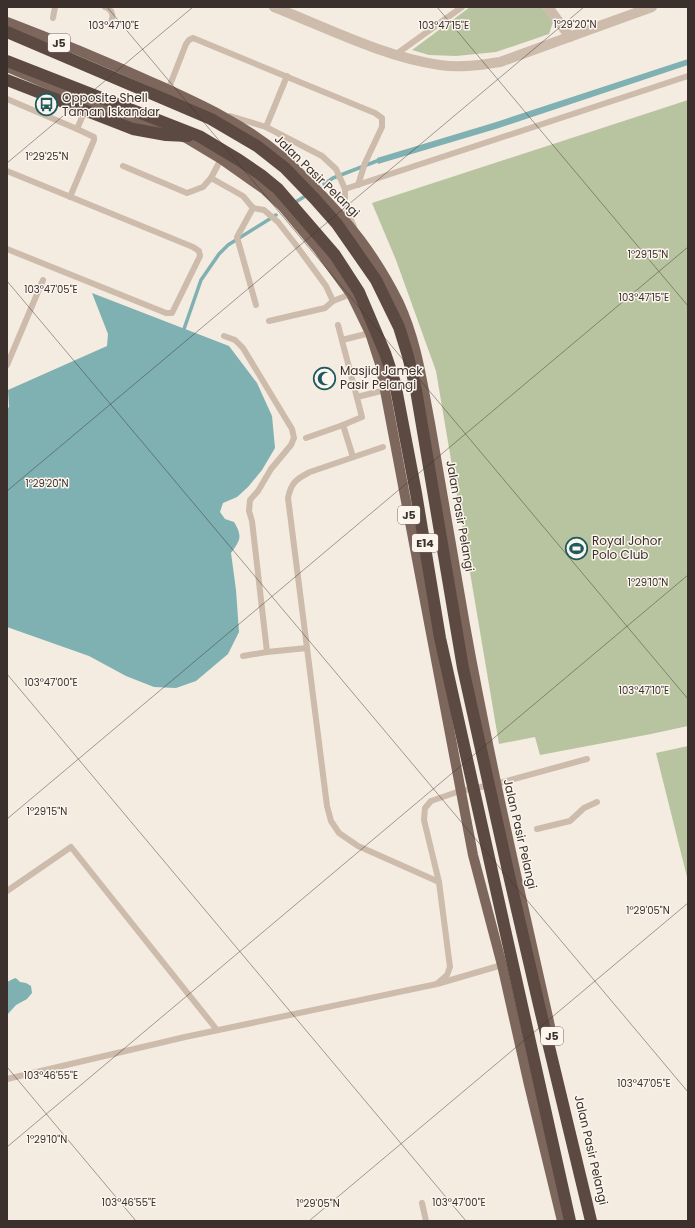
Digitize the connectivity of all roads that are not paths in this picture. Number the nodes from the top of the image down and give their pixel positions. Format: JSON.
{"nodes":[{"id":1,"x":55,"y":7,"type":"edge"},
{"id":2,"x":105,"y":7,"type":"edge"},
{"id":3,"x":274,"y":7,"type":"edge"},
{"id":4,"x":462,"y":7,"type":"edge"},
{"id":5,"x":548,"y":7,"type":"edge"},
{"id":6,"x":652,"y":7,"type":"edge"},
{"id":7,"x":53,"y":18,"type":"dead end"},
{"id":8,"x":7,"y":22,"type":"edge"},
{"id":9,"x":110,"y":26,"type":"dead end"},
{"id":10,"x":7,"y":32,"type":"edge"},
{"id":11,"x":570,"y":37,"type":"junction"},
{"id":12,"x":394,"y":56,"type":"junction"},
{"id":13,"x":7,"y":61,"type":"edge"},
{"id":14,"x":7,"y":67,"type":"edge"},
{"id":15,"x":287,"y":76,"type":"junction"},
{"id":16,"x":688,"y":76,"type":"edge"},
{"id":17,"x":7,"y":80,"type":"edge"},
{"id":18,"x":168,"y":90,"type":"junction"},
{"id":19,"x":7,"y":100,"type":"edge"},
{"id":20,"x":89,"y":101,"type":"junction"},
{"id":21,"x":209,"y":108,"type":"junction"},
{"id":22,"x":266,"y":127,"type":"junction"},
{"id":23,"x":77,"y":129,"type":"junction"},
{"id":24,"x":199,"y":136,"type":"junction"},
{"id":25,"x":221,"y":159,"type":"junction"},
{"id":26,"x":123,"y":166,"type":"dead end"},
{"id":27,"x":7,"y":171,"type":"edge"},
{"id":28,"x":211,"y":178,"type":"junction"},
{"id":29,"x":358,"y":185,"type":"junction"},
{"id":30,"x":345,"y":189,"type":"junction"},
{"id":31,"x":70,"y":197,"type":"junction"},
{"id":32,"x":253,"y":208,"type":"junction"},
{"id":33,"x":357,"y":234,"type":"junction"},
{"id":34,"x":7,"y":249,"type":"edge"},
{"id":35,"x":44,"y":280,"type":"dead end"},
{"id":36,"x":351,"y":294,"type":"junction"},
{"id":37,"x":333,"y":302,"type":"junction"},
{"id":38,"x":256,"y":305,"type":"dead end"},
{"id":39,"x":269,"y":321,"type":"dead end"},
{"id":40,"x":338,"y":325,"type":"dead end"},
{"id":41,"x":370,"y":332,"type":"junction"},
{"id":42,"x":224,"y":336,"type":"dead end"},
{"id":43,"x":342,"y":340,"type":"junction"},
{"id":44,"x":7,"y":365,"type":"edge"},
{"id":45,"x":385,"y":390,"type":"junction"},
{"id":46,"x":357,"y":397,"type":"junction"},
{"id":47,"x":342,"y":425,"type":"junction"},
{"id":48,"x":306,"y":438,"type":"dead end"},
{"id":49,"x":383,"y":447,"type":"dead end"},
{"id":50,"x":353,"y":458,"type":"junction"},
{"id":51,"x":307,"y":648,"type":"junction"},
{"id":52,"x":267,"y":652,"type":"junction"},
{"id":53,"x":243,"y":656,"type":"dead end"},
{"id":54,"x":587,"y":759,"type":"dead end"},
{"id":55,"x":496,"y":784,"type":"junction"},
{"id":56,"x":460,"y":791,"type":"junction"},
{"id":57,"x":597,"y":802,"type":"dead end"},
{"id":58,"x":537,"y":830,"type":"dead end"},
{"id":59,"x":438,"y":882,"type":"junction"},
{"id":60,"x":7,"y":891,"type":"edge"},
{"id":61,"x":502,"y":965,"type":"junction"},
{"id":62,"x":437,"y":984,"type":"junction"},
{"id":63,"x":216,"y":1030,"type":"junction"},
{"id":64,"x":7,"y":1079,"type":"edge"},
{"id":65,"x":422,"y":1203,"type":"dead end"},
{"id":66,"x":426,"y":1221,"type":"edge"},
{"id":67,"x":564,"y":1221,"type":"edge"},
{"id":68,"x":592,"y":1221,"type":"edge"}],
"edges":[{"from":1,"to":7,"type":"lane"},
{"from":2,"to":9,"type":"lane"},
{"from":3,"to":12,"type":"street"},
{"from":4,"to":12,"type":"lane"},
{"from":5,"to":11,"type":"street"},
{"from":6,"to":11,"type":"street"},
{"from":8,"to":18,"type":"main road","name":"Jalan Pasir Pelangi","number":"J5"},
{"from":10,"to":68,"type":"highway","number":"E14","bridge":true},
{"from":11,"to":12,"type":"street"},
{"from":13,"to":24,"type":"highway","number":"E14","bridge":true},
{"from":14,"to":20,"type":"main road","number":"J5"},
{"from":15,"to":18,"type":"lane"},
{"from":15,"to":22,"type":"lane"},
{"from":15,"to":29,"type":"lane"},
{"from":16,"to":29,"type":"lane"},
{"from":17,"to":24,"type":"highway","bridge":true},
{"from":18,"to":21,"type":"main road","name":"Jalan Pasir Pelangi","number":"J5"},
{"from":19,"to":23,"type":"lane"},
{"from":20,"to":23,"type":"lane"},
{"from":20,"to":25,"type":"main road","number":"J5"},
{"from":21,"to":22,"type":"lane"},
{"from":21,"to":33,"type":"main road","name":"Jalan Pasir Pelangi","number":"J5"},
{"from":22,"to":30,"type":"lane"},
{"from":23,"to":31,"type":"lane"},
{"from":24,"to":67,"type":"highway","number":"E14","bridge":true},
{"from":25,"to":28,"type":"lane"},
{"from":25,"to":36,"type":"main road","number":"J5"},
{"from":26,"to":28,"type":"lane"},
{"from":27,"to":31,"type":"lane"},
{"from":28,"to":32,"type":"lane"},
{"from":29,"to":30,"type":"lane"},
{"from":30,"to":33,"type":"lane"},
{"from":31,"to":34,"type":"lane"},
{"from":32,"to":37,"type":"lane"},
{"from":32,"to":38,"type":"lane"},
{"from":33,"to":55,"type":"main road","name":"Jalan Pasir Pelangi","number":"J5"},
{"from":35,"to":44,"type":"lane"},
{"from":36,"to":37,"type":"lane"},
{"from":36,"to":41,"type":"main road","number":"J5"},
{"from":37,"to":39,"type":"lane"},
{"from":40,"to":43,"type":"lane"},
{"from":41,"to":43,"type":"lane"},
{"from":41,"to":45,"type":"main road","number":"J5"},
{"from":42,"to":52,"type":"lane"},
{"from":43,"to":46,"type":"lane"},
{"from":45,"to":46,"type":"lane"},
{"from":45,"to":56,"type":"main road","number":"J5"},
{"from":46,"to":47,"type":"lane"},
{"from":47,"to":48,"type":"lane"},
{"from":47,"to":50,"type":"lane"},
{"from":49,"to":50,"type":"lane"},
{"from":50,"to":51,"type":"lane"},
{"from":51,"to":52,"type":"lane"},
{"from":51,"to":59,"type":"lane"},
{"from":52,"to":53,"type":"lane"},
{"from":54,"to":55,"type":"lane"},
{"from":55,"to":56,"type":"lane"},
{"from":55,"to":68,"type":"main road","name":"Jalan Pasir Pelangi","number":"J5"},
{"from":56,"to":59,"type":"lane"},
{"from":56,"to":61,"type":"main road","number":"J5"},
{"from":57,"to":58,"type":"lane"},
{"from":59,"to":62,"type":"lane"},
{"from":60,"to":63,"type":"lane"},
{"from":61,"to":62,"type":"lane"},
{"from":61,"to":67,"type":"main road","number":"J5"},
{"from":62,"to":63,"type":"lane"},
{"from":63,"to":64,"type":"lane"},
{"from":65,"to":66,"type":"lane"}]}
